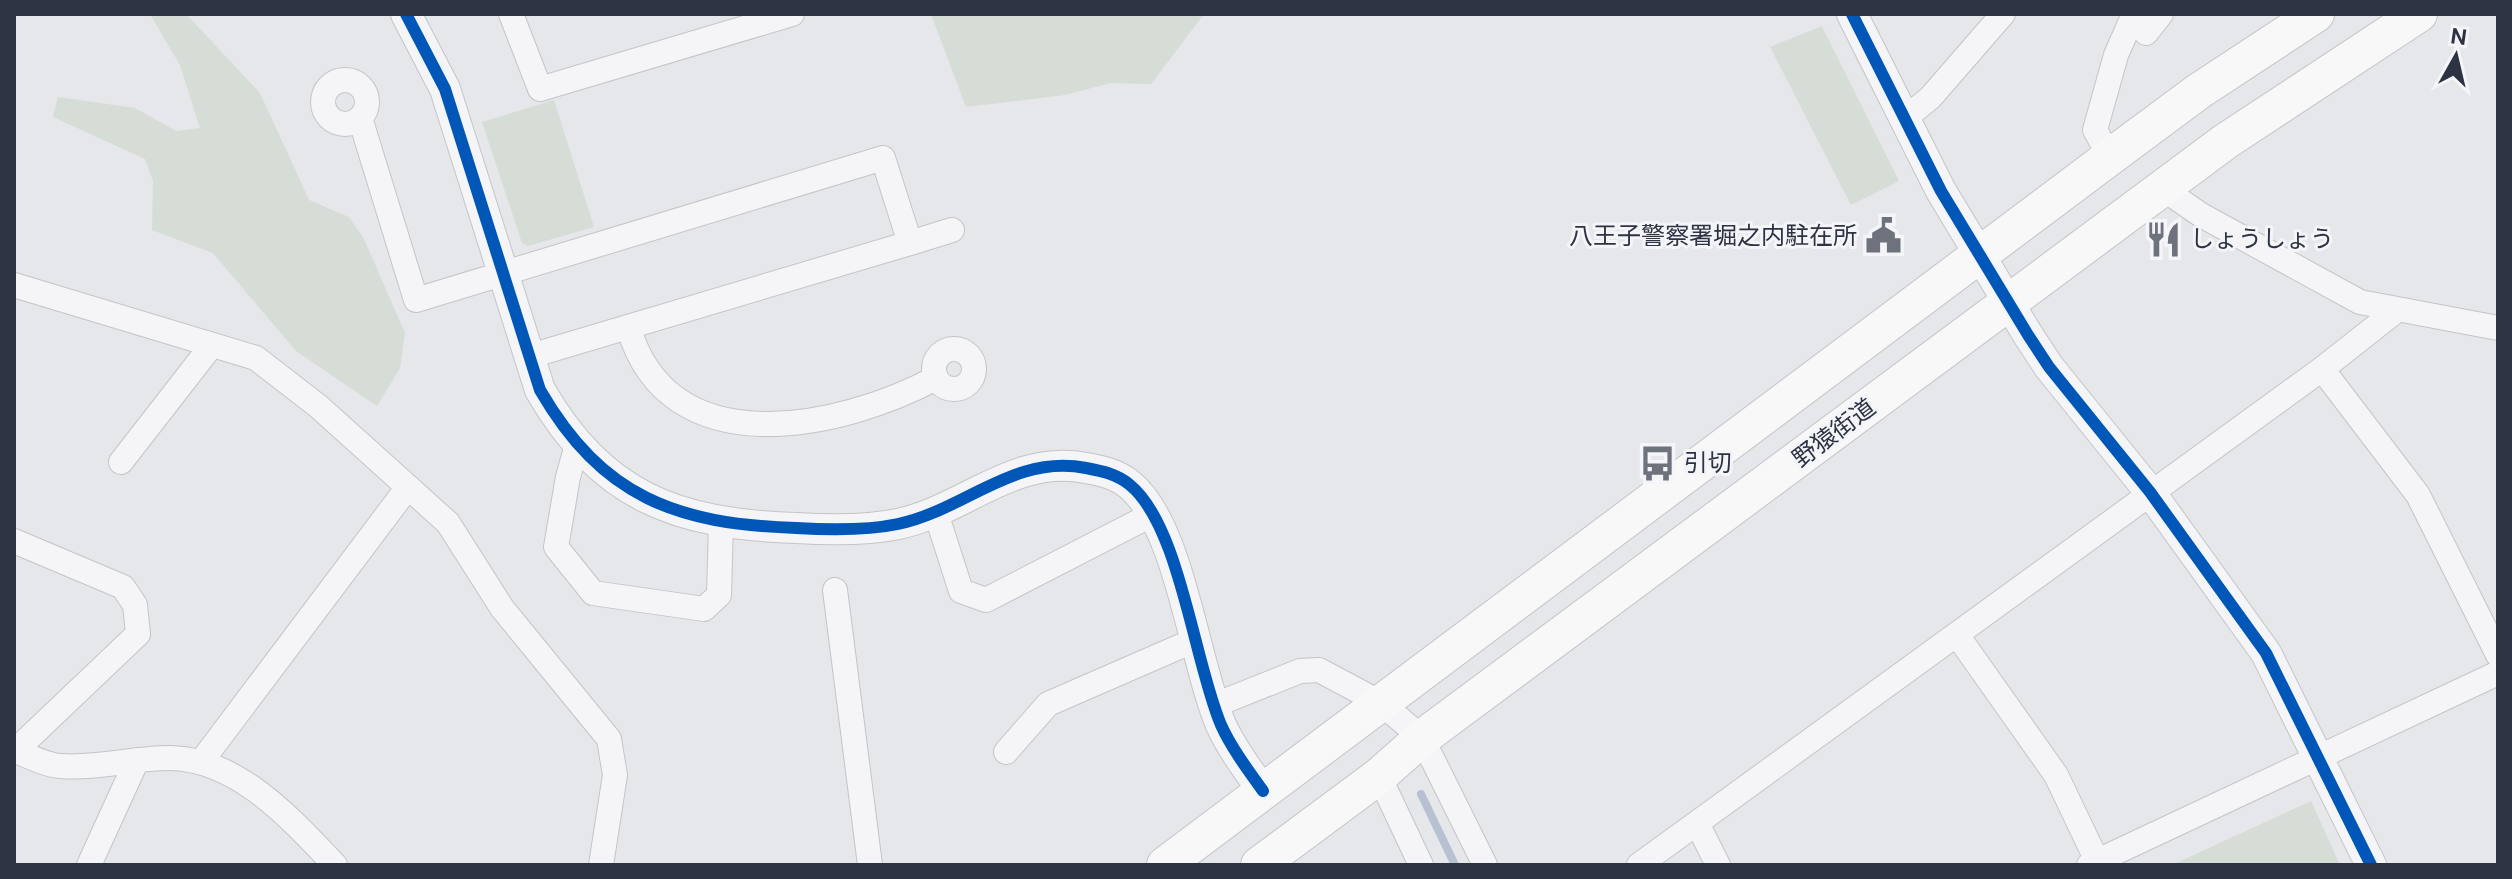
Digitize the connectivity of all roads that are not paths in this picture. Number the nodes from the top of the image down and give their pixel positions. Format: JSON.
{"nodes":[{"id":1,"x":406,"y":14,"type":"edge"},
{"id":2,"x":511,"y":14,"type":"edge"},
{"id":3,"x":792,"y":14,"type":"edge"},
{"id":4,"x":1852,"y":14,"type":"edge"},
{"id":5,"x":2003,"y":14,"type":"edge"},
{"id":6,"x":2316,"y":14,"type":"edge"},
{"id":7,"x":2419,"y":14,"type":"edge"},
{"id":8,"x":2147,"y":20,"type":"edge"},
{"id":9,"x":360,"y":118,"type":"dead end"},
{"id":10,"x":1904,"y":119,"type":"junction"},
{"id":11,"x":2110,"y":157,"type":"junction"},
{"id":12,"x":2162,"y":188,"type":"junction"},
{"id":13,"x":952,"y":230,"type":"dead end"},
{"id":14,"x":910,"y":243,"type":"junction"},
{"id":15,"x":1978,"y":256,"type":"junction"},
{"id":16,"x":501,"y":273,"type":"junction"},
{"id":17,"x":15,"y":287,"type":"edge"},
{"id":18,"x":2008,"y":305,"type":"junction"},
{"id":19,"x":2397,"y":310,"type":"junction"},
{"id":20,"x":2498,"y":328,"type":"edge"},
{"id":21,"x":629,"y":329,"type":"junction"},
{"id":22,"x":212,"y":345,"type":"junction"},
{"id":23,"x":527,"y":357,"type":"junction"},
{"id":24,"x":2322,"y":369,"type":"junction"},
{"id":25,"x":936,"y":378,"type":"dead end"},
{"id":26,"x":577,"y":445,"type":"junction"},
{"id":27,"x":121,"y":462,"type":"dead end"},
{"id":28,"x":408,"y":487,"type":"junction"},
{"id":29,"x":2150,"y":492,"type":"junction"},
{"id":30,"x":935,"y":510,"type":"junction"},
{"id":31,"x":1155,"y":513,"type":"junction"},
{"id":32,"x":721,"y":523,"type":"junction"},
{"id":33,"x":14,"y":541,"type":"edge"},
{"id":34,"x":835,"y":590,"type":"dead end"},
{"id":35,"x":1957,"y":635,"type":"junction"},
{"id":36,"x":1195,"y":640,"type":"junction"},
{"id":37,"x":2498,"y":655,"type":"edge"},
{"id":38,"x":2498,"y":673,"type":"edge"},
{"id":39,"x":1381,"y":703,"type":"junction"},
{"id":40,"x":1215,"y":705,"type":"junction"},
{"id":41,"x":1422,"y":738,"type":"junction"},
{"id":42,"x":14,"y":750,"type":"edge"},
{"id":43,"x":1006,"y":752,"type":"dead end"},
{"id":44,"x":2318,"y":756,"type":"junction"},
{"id":45,"x":137,"y":760,"type":"junction"},
{"id":46,"x":201,"y":762,"type":"junction"},
{"id":47,"x":1379,"y":776,"type":"junction"},
{"id":48,"x":1263,"y":791,"type":"junction"},
{"id":49,"x":1698,"y":825,"type":"junction"},
{"id":50,"x":2095,"y":864,"type":"edge"},
{"id":51,"x":89,"y":865,"type":"edge"},
{"id":52,"x":335,"y":865,"type":"edge"},
{"id":53,"x":601,"y":865,"type":"edge"},
{"id":54,"x":870,"y":865,"type":"edge"},
{"id":55,"x":1165,"y":865,"type":"edge"},
{"id":56,"x":1259,"y":865,"type":"edge"},
{"id":57,"x":1421,"y":865,"type":"edge"},
{"id":58,"x":1485,"y":865,"type":"edge"},
{"id":59,"x":1639,"y":865,"type":"edge"},
{"id":60,"x":1718,"y":865,"type":"edge"},
{"id":61,"x":2371,"y":865,"type":"edge"}],
"edges":[{"from":1,"to":16,"type":"street"},
{"from":2,"to":3,"type":"street"},
{"from":4,"to":10,"type":"street"},
{"from":5,"to":10,"type":"street"},
{"from":6,"to":11,"type":"main road"},
{"from":7,"to":12,"type":"main road","name":"野猿街道"},
{"from":8,"to":11,"type":"street"},
{"from":9,"to":16,"type":"street"},
{"from":10,"to":15,"type":"street"},
{"from":11,"to":15,"type":"main road"},
{"from":12,"to":18,"type":"main road","name":"野猿街道"},
{"from":12,"to":19,"type":"street"},
{"from":13,"to":14,"type":"street"},
{"from":14,"to":16,"type":"street"},
{"from":14,"to":21,"type":"street"},
{"from":15,"to":18,"type":"street"},
{"from":15,"to":39,"type":"main road"},
{"from":16,"to":23,"type":"street"},
{"from":17,"to":22,"type":"street"},
{"from":18,"to":29,"type":"street"},
{"from":18,"to":41,"type":"main road","name":"野猿街道"},
{"from":19,"to":20,"type":"street"},
{"from":19,"to":24,"type":"street"},
{"from":21,"to":23,"type":"street"},
{"from":21,"to":25,"type":"street"},
{"from":22,"to":27,"type":"street"},
{"from":22,"to":28,"type":"street"},
{"from":23,"to":26,"type":"street"},
{"from":24,"to":29,"type":"street"},
{"from":24,"to":37,"type":"street"},
{"from":26,"to":32,"type":"street"},
{"from":26,"to":32,"type":"street"},
{"from":28,"to":46,"type":"street"},
{"from":28,"to":53,"type":"street"},
{"from":29,"to":35,"type":"street"},
{"from":29,"to":44,"type":"street"},
{"from":30,"to":31,"type":"street"},
{"from":30,"to":31,"type":"street"},
{"from":30,"to":32,"type":"street"},
{"from":31,"to":36,"type":"street"},
{"from":33,"to":42,"type":"street"},
{"from":34,"to":54,"type":"street"},
{"from":35,"to":49,"type":"street"},
{"from":35,"to":50,"type":"street"},
{"from":36,"to":40,"type":"street"},
{"from":36,"to":43,"type":"street"},
{"from":38,"to":44,"type":"street"},
{"from":39,"to":40,"type":"street"},
{"from":39,"to":41,"type":"street"},
{"from":39,"to":48,"type":"main road"},
{"from":40,"to":48,"type":"street"},
{"from":41,"to":47,"type":"main road","name":"野猿街道"},
{"from":41,"to":58,"type":"street"},
{"from":42,"to":45,"type":"street"},
{"from":44,"to":50,"type":"street"},
{"from":44,"to":61,"type":"street"},
{"from":45,"to":46,"type":"street"},
{"from":45,"to":51,"type":"street"},
{"from":46,"to":52,"type":"street"},
{"from":47,"to":56,"type":"main road","name":"野猿街道"},
{"from":47,"to":57,"type":"street"},
{"from":48,"to":55,"type":"main road"},
{"from":49,"to":59,"type":"street"},
{"from":49,"to":60,"type":"street"}]}
